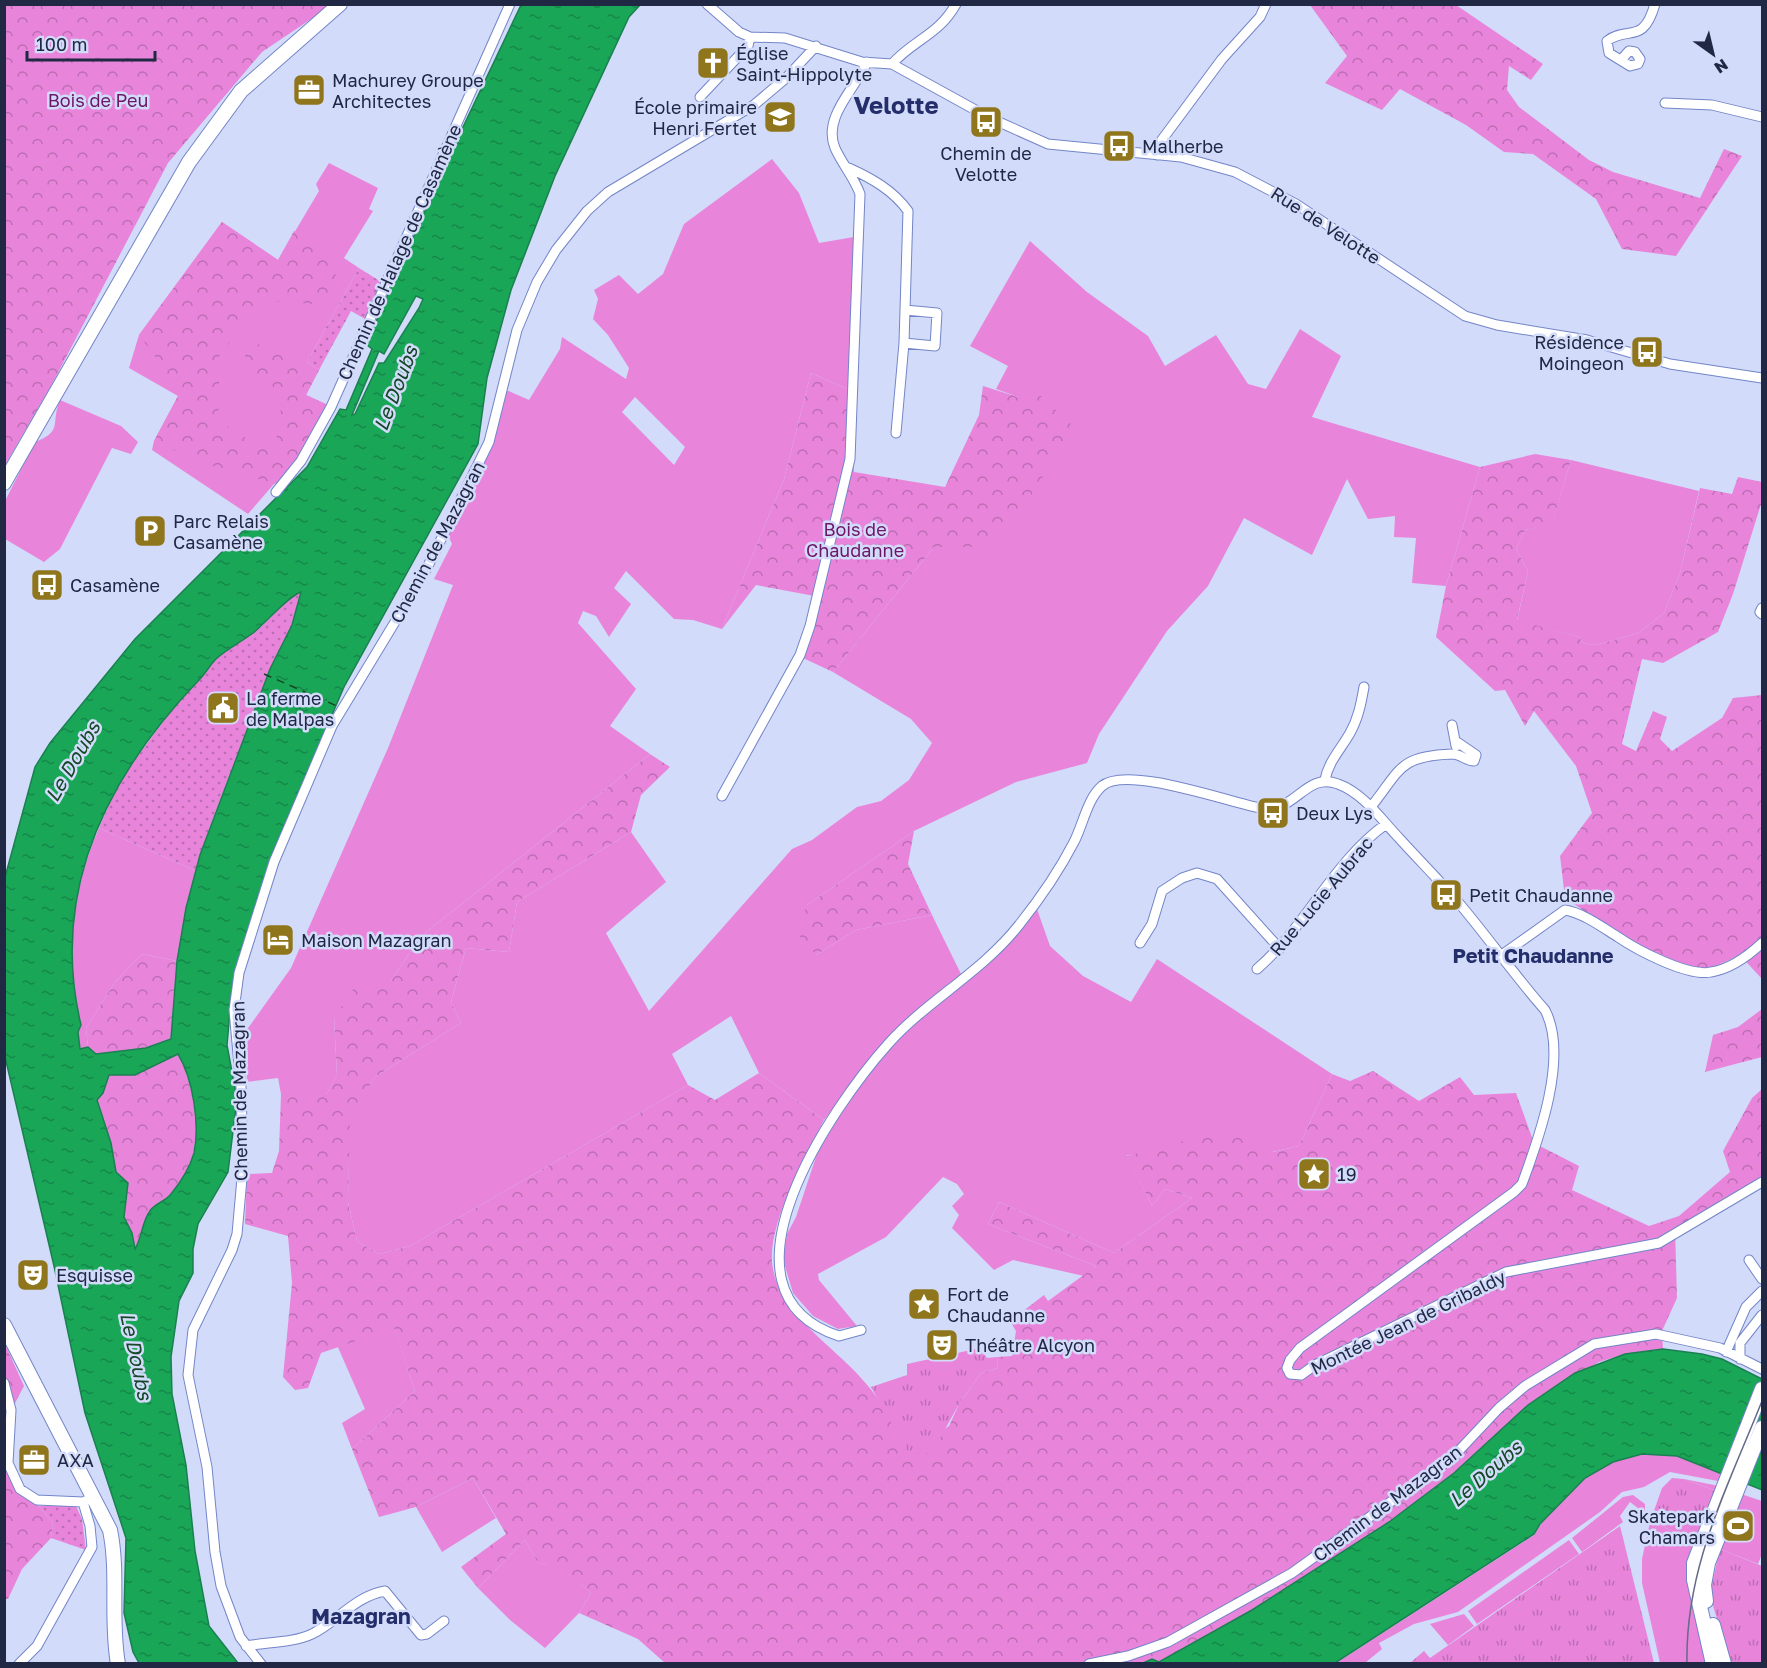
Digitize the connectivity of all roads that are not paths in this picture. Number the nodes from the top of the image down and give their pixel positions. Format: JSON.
{"nodes":[{"id":1,"x":340,"y":4,"type":"edge"},
{"id":2,"x":510,"y":4,"type":"edge"},
{"id":3,"x":707,"y":4,"type":"edge"},
{"id":4,"x":956,"y":4,"type":"edge"},
{"id":5,"x":1266,"y":4,"type":"edge"},
{"id":6,"x":1655,"y":4,"type":"edge"},
{"id":7,"x":750,"y":37,"type":"junction"},
{"id":8,"x":816,"y":46,"type":"junction"},
{"id":9,"x":1621,"y":60,"type":"dead end"},
{"id":10,"x":867,"y":62,"type":"junction"},
{"id":11,"x":892,"y":64,"type":"junction"},
{"id":12,"x":700,"y":98,"type":"dead end"},
{"id":13,"x":1665,"y":103,"type":"dead end"},
{"id":14,"x":1762,"y":117,"type":"edge"},
{"id":15,"x":1158,"y":155,"type":"junction"},
{"id":16,"x":849,"y":168,"type":"junction"},
{"id":17,"x":905,"y":310,"type":"junction"},
{"id":18,"x":904,"y":343,"type":"junction"},
{"id":19,"x":1762,"y":378,"type":"edge"},
{"id":20,"x":896,"y":433,"type":"dead end"},
{"id":21,"x":4,"y":483,"type":"edge"},
{"id":22,"x":276,"y":492,"type":"dead end"},
{"id":23,"x":1762,"y":608,"type":"edge"},
{"id":24,"x":1762,"y":614,"type":"edge"},
{"id":25,"x":1364,"y":687,"type":"dead end"},
{"id":26,"x":1452,"y":725,"type":"dead end"},
{"id":27,"x":1457,"y":742,"type":"junction"},
{"id":28,"x":1454,"y":754,"type":"junction"},
{"id":29,"x":1325,"y":780,"type":"junction"},
{"id":30,"x":722,"y":796,"type":"dead end"},
{"id":31,"x":1371,"y":807,"type":"junction"},
{"id":32,"x":1386,"y":824,"type":"junction"},
{"id":33,"x":1140,"y":943,"type":"dead end"},
{"id":34,"x":1762,"y":943,"type":"edge"},
{"id":35,"x":1280,"y":949,"type":"junction"},
{"id":36,"x":1499,"y":957,"type":"junction"},
{"id":37,"x":1257,"y":969,"type":"dead end"},
{"id":38,"x":1762,"y":1182,"type":"edge"},
{"id":39,"x":1749,"y":1260,"type":"dead end"},
{"id":40,"x":1762,"y":1279,"type":"edge"},
{"id":41,"x":1762,"y":1291,"type":"edge"},
{"id":42,"x":1762,"y":1315,"type":"edge"},
{"id":43,"x":4,"y":1325,"type":"edge"},
{"id":44,"x":861,"y":1330,"type":"dead end"},
{"id":45,"x":1726,"y":1352,"type":"junction"},
{"id":46,"x":1740,"y":1359,"type":"junction"},
{"id":47,"x":1762,"y":1369,"type":"edge"},
{"id":48,"x":4,"y":1383,"type":"edge"},
{"id":49,"x":1762,"y":1389,"type":"edge"},
{"id":50,"x":1762,"y":1428,"type":"edge"},
{"id":51,"x":89,"y":1499,"type":"junction"},
{"id":52,"x":1708,"y":1544,"type":"junction"},
{"id":53,"x":444,"y":1621,"type":"dead end"},
{"id":54,"x":246,"y":1646,"type":"junction"},
{"id":55,"x":19,"y":1664,"type":"edge"},
{"id":56,"x":118,"y":1664,"type":"edge"},
{"id":57,"x":261,"y":1664,"type":"edge"},
{"id":58,"x":1089,"y":1664,"type":"edge"},
{"id":59,"x":1713,"y":1664,"type":"edge"},
{"id":60,"x":1724,"y":1664,"type":"edge"}],
"edges":[{"from":1,"to":21,"type":"main road"},
{"from":2,"to":22,"type":"street","name":"Chemin de Halage de Casamène"},
{"from":3,"to":7,"type":"street"},
{"from":4,"to":11,"type":"street"},
{"from":5,"to":15,"type":"street"},
{"from":6,"to":9,"type":"street"},
{"from":7,"to":8,"type":"street"},
{"from":7,"to":12,"type":"street"},
{"from":8,"to":10,"type":"street"},
{"from":8,"to":54,"type":"street","name":"Chemin de Mazagran"},
{"from":10,"to":11,"type":"street"},
{"from":10,"to":16,"type":"street"},
{"from":11,"to":15,"type":"street","name":"Rue de Velotte"},
{"from":13,"to":14,"type":"street"},
{"from":15,"to":19,"type":"street","name":"Rue de Velotte"},
{"from":16,"to":17,"type":"street"},
{"from":16,"to":30,"type":"street"},
{"from":17,"to":18,"type":"street"},
{"from":17,"to":18,"type":"street"},
{"from":18,"to":20,"type":"street"},
{"from":23,"to":24,"type":"street"},
{"from":25,"to":29,"type":"street"},
{"from":26,"to":27,"type":"street"},
{"from":27,"to":28,"type":"street"},
{"from":27,"to":28,"type":"street"},
{"from":28,"to":31,"type":"street"},
{"from":29,"to":31,"type":"street"},
{"from":29,"to":44,"type":"street"},
{"from":31,"to":32,"type":"street"},
{"from":32,"to":35,"type":"street","name":"Rue Lucie Aubrac"},
{"from":32,"to":36,"type":"street"},
{"from":33,"to":35,"type":"street"},
{"from":34,"to":36,"type":"street"},
{"from":35,"to":37,"type":"street","name":"Rue Lucie Aubrac"},
{"from":36,"to":38,"type":"street","name":"Montée Jean de Gribaldy"},
{"from":39,"to":40,"type":"street"},
{"from":41,"to":45,"type":"street"},
{"from":42,"to":46,"type":"street"},
{"from":43,"to":51,"type":"main road"},
{"from":45,"to":46,"type":"street","name":"Chemin de Mazagran"},
{"from":45,"to":58,"type":"street","name":"Chemin de Mazagran"},
{"from":46,"to":47,"type":"street","name":"Chemin de Mazagran"},
{"from":48,"to":51,"type":"street"},
{"from":49,"to":52,"type":"main road"},
{"from":50,"to":52,"type":"main road"},
{"from":51,"to":55,"type":"street"},
{"from":51,"to":56,"type":"main road"},
{"from":52,"to":59,"type":"main road"},
{"from":52,"to":60,"type":"main road"},
{"from":53,"to":54,"type":"street"},
{"from":54,"to":57,"type":"street","name":"Chemin de Mazagran"}]}
